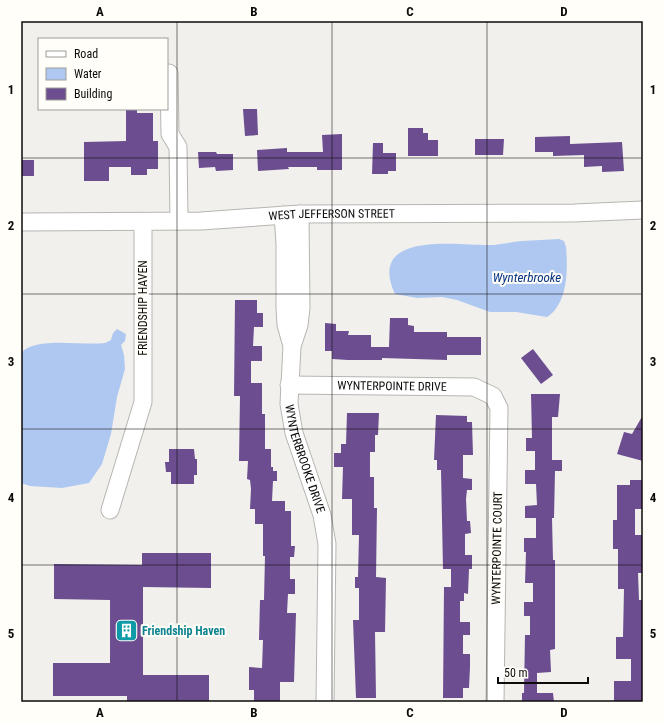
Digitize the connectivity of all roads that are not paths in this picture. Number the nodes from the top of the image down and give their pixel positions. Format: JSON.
{"nodes":[{"id":1,"x":169,"y":73,"type":"dead end"},
{"id":2,"x":643,"y":210,"type":"edge"},
{"id":3,"x":300,"y":214,"type":"junction"},
{"id":4,"x":283,"y":215,"type":"junction"},
{"id":5,"x":179,"y":221,"type":"junction"},
{"id":6,"x":21,"y":222,"type":"edge"},
{"id":7,"x":143,"y":222,"type":"junction"},
{"id":8,"x":292,"y":346,"type":"junction"},
{"id":9,"x":289,"y":384,"type":"junction"},
{"id":10,"x":493,"y":396,"type":"joint"},
{"id":11,"x":110,"y":510,"type":"dead end"},
{"id":12,"x":325,"y":702,"type":"edge"},
{"id":13,"x":495,"y":702,"type":"edge"}],
"edges":[{"from":1,"to":5,"type":"street"},
{"from":2,"to":3,"type":"street","name":"WEST JEFFERSON STREET"},
{"from":3,"to":4,"type":"street","name":"WEST JEFFERSON STREET"},
{"from":3,"to":8,"type":"street"},
{"from":4,"to":5,"type":"street","name":"WEST JEFFERSON STREET"},
{"from":4,"to":8,"type":"street","name":"WYNTERBROOKE DRIVE"},
{"from":5,"to":7,"type":"street","name":"WEST JEFFERSON STREET"},
{"from":6,"to":7,"type":"street","name":"WEST JEFFERSON STREET"},
{"from":7,"to":11,"type":"street","name":"FRIENDSHIP HAVEN"},
{"from":8,"to":9,"type":"street","name":"WYNTERBROOKE DRIVE"},
{"from":9,"to":10,"type":"street","name":"WYNTERPOINTE DRIVE"},
{"from":9,"to":12,"type":"street","name":"WYNTERBROOKE DRIVE"},
{"from":10,"to":13,"type":"street","name":"WYNTERPOINTE COURT"}]}
